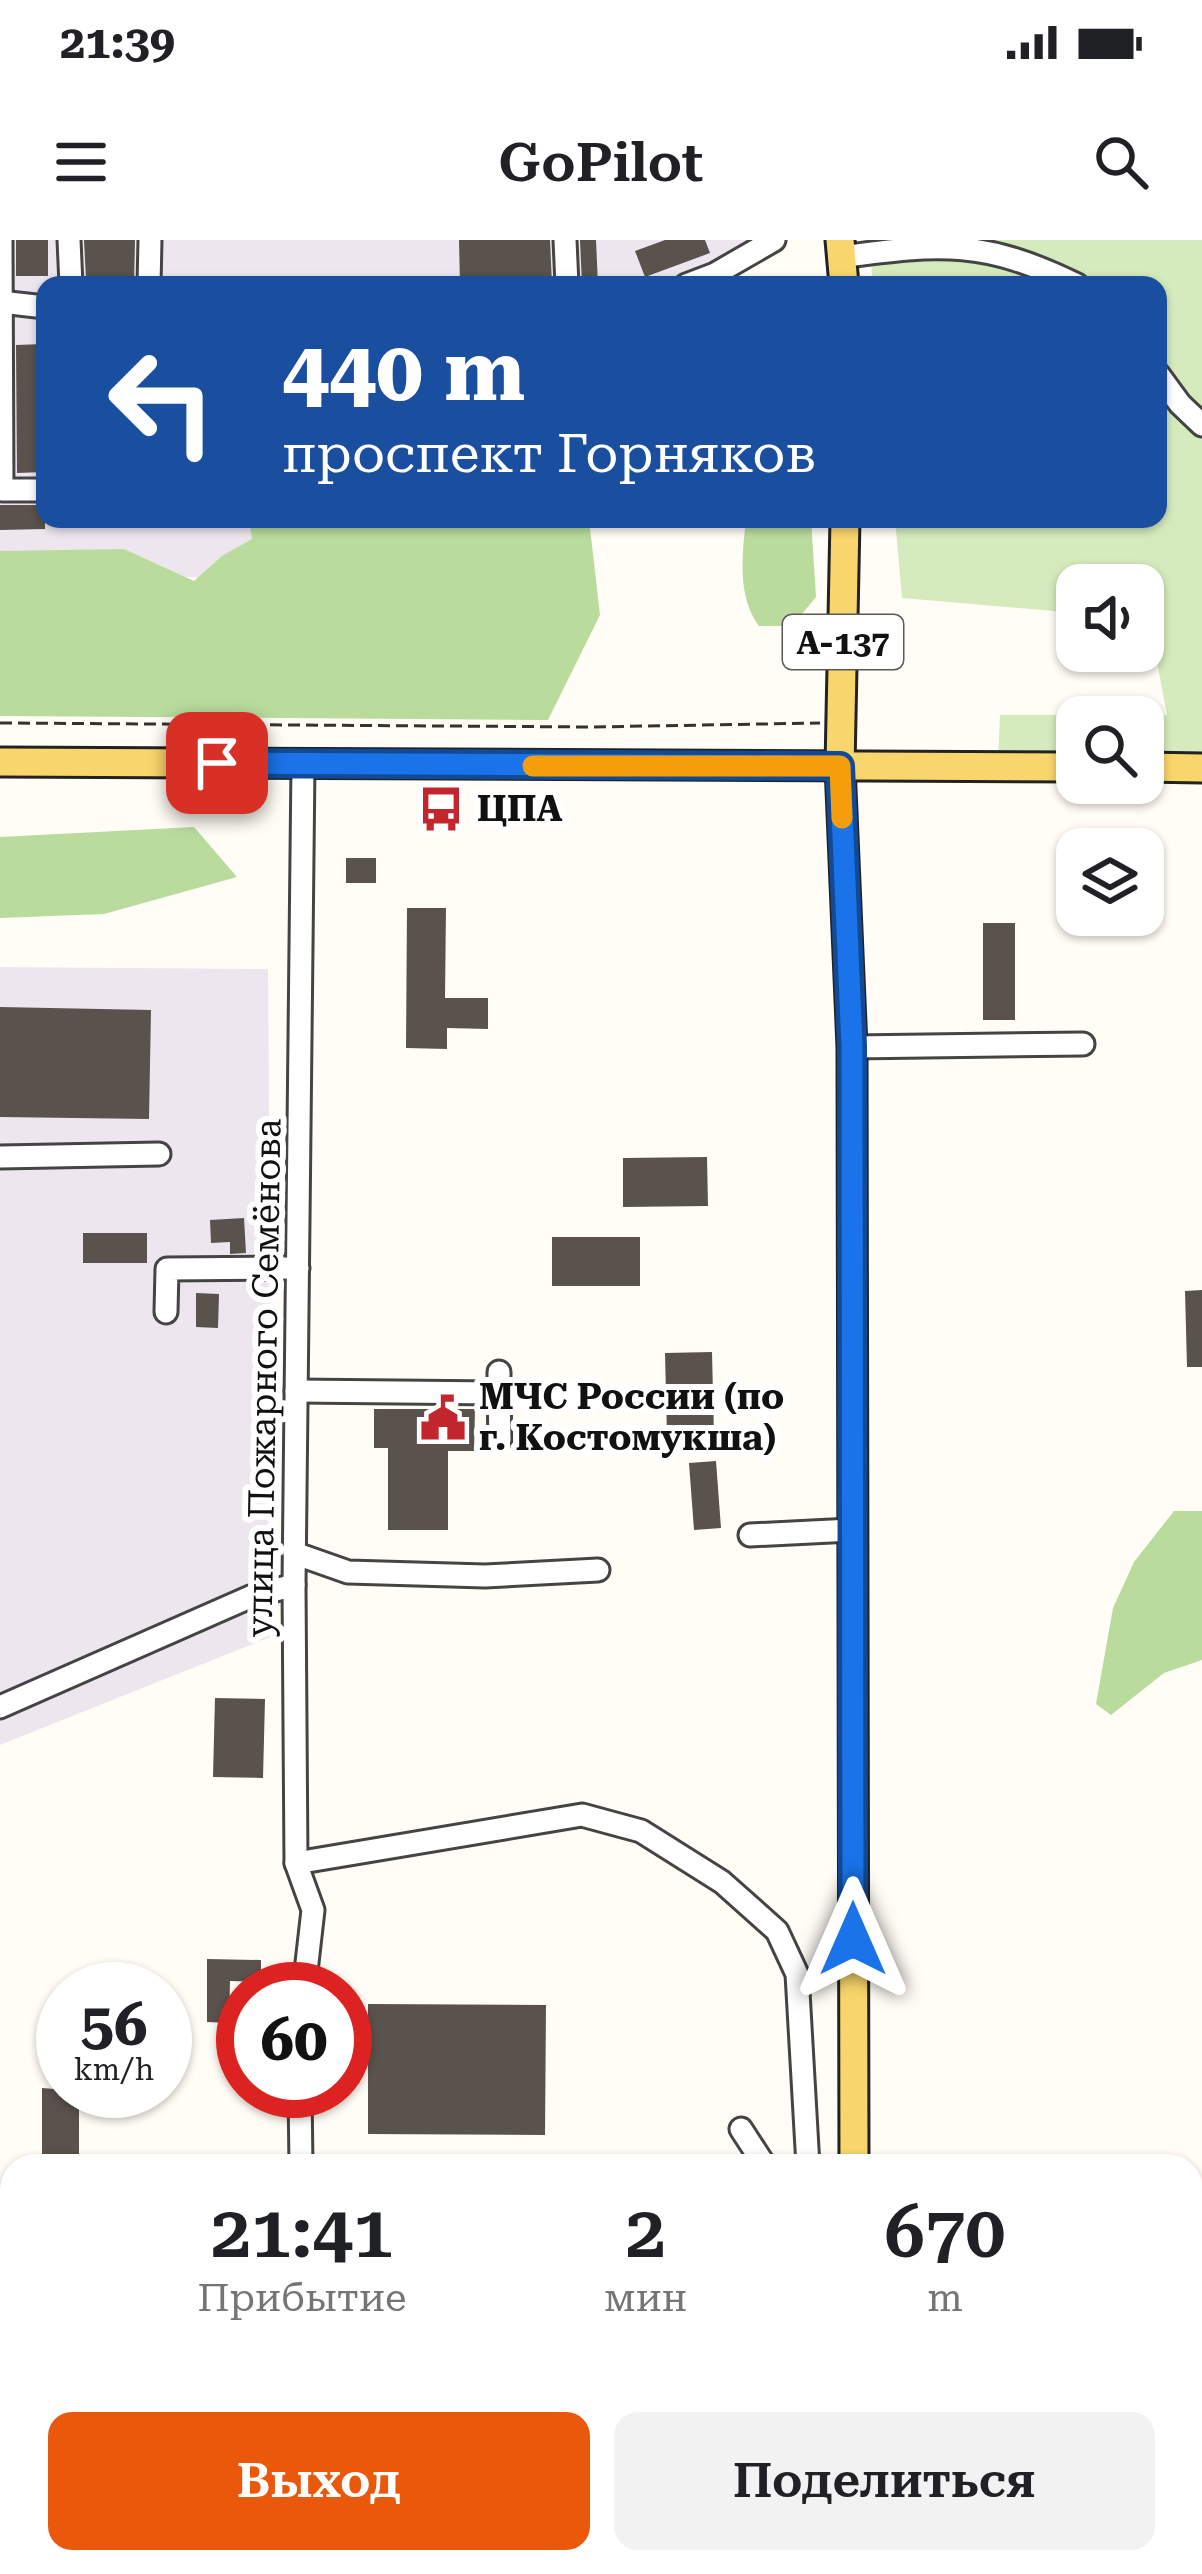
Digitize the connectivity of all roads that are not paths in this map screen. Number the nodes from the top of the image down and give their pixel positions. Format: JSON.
{"nodes":[{"id":1,"x":1,"y":240,"type":"edge"},
{"id":2,"x":69,"y":240,"type":"edge"},
{"id":3,"x":150,"y":240,"type":"edge"},
{"id":4,"x":565,"y":240,"type":"edge"},
{"id":5,"x":774,"y":240,"type":"edge"},
{"id":6,"x":842,"y":261,"type":"edge"},
{"id":7,"x":71,"y":276,"type":"edge"},
{"id":8,"x":149,"y":276,"type":"edge"},
{"id":9,"x":567,"y":276,"type":"edge"},
{"id":10,"x":711,"y":276,"type":"edge"},
{"id":11,"x":1060,"y":276,"type":"edge"},
{"id":12,"x":1,"y":302,"type":"edge"},
{"id":13,"x":36,"y":306,"type":"edge"},
{"id":14,"x":1167,"y":386,"type":"edge"},
{"id":15,"x":1202,"y":425,"type":"edge"},
{"id":16,"x":36,"y":490,"type":"edge"},
{"id":17,"x":845,"y":528,"type":"edge"},
{"id":18,"x":0,"y":762,"type":"edge"},
{"id":19,"x":303,"y":764,"type":"junction"},
{"id":20,"x":840,"y":766,"type":"junction"},
{"id":21,"x":1056,"y":767,"type":"edge"},
{"id":22,"x":1164,"y":767,"type":"edge"},
{"id":23,"x":1202,"y":768,"type":"edge"},
{"id":24,"x":1083,"y":1044,"type":"dead end"},
{"id":25,"x":852,"y":1046,"type":"junction"},
{"id":26,"x":159,"y":1154,"type":"dead end"},
{"id":27,"x":0,"y":1156,"type":"edge"},
{"id":28,"x":298,"y":1268,"type":"junction"},
{"id":29,"x":166,"y":1312,"type":"dead end"},
{"id":30,"x":296,"y":1391,"type":"junction"},
{"id":31,"x":500,"y":1440,"type":"dead end"},
{"id":32,"x":851,"y":1530,"type":"junction"},
{"id":33,"x":750,"y":1535,"type":"dead end"},
{"id":34,"x":294,"y":1552,"type":"junction"},
{"id":35,"x":598,"y":1570,"type":"dead end"},
{"id":36,"x":293,"y":1585,"type":"junction"},
{"id":37,"x":0,"y":1707,"type":"edge"},
{"id":38,"x":296,"y":1863,"type":"junction"},
{"id":39,"x":307,"y":1962,"type":"edge"},
{"id":40,"x":300,"y":2118,"type":"edge"},
{"id":41,"x":741,"y":2129,"type":"dead end"},
{"id":42,"x":301,"y":2154,"type":"edge"},
{"id":43,"x":757,"y":2154,"type":"edge"},
{"id":44,"x":807,"y":2154,"type":"edge"},
{"id":45,"x":854,"y":2154,"type":"edge"}],
"edges":[{"from":1,"to":12,"type":"street"},
{"from":2,"to":7,"type":"street"},
{"from":3,"to":8,"type":"street"},
{"from":4,"to":9,"type":"street"},
{"from":5,"to":10,"type":"street"},
{"from":6,"to":11,"type":"street"},
{"from":12,"to":13,"type":"street"},
{"from":12,"to":16,"type":"street"},
{"from":14,"to":15,"type":"street"},
{"from":17,"to":20,"type":"main road","number":"А-137"},
{"from":18,"to":19,"type":"main road"},
{"from":19,"to":20,"type":"main road"},
{"from":19,"to":28,"type":"street","name":"улица Пожарного Семёнова"},
{"from":20,"to":21,"type":"main road"},
{"from":20,"to":25,"type":"main road","number":"А-137"},
{"from":22,"to":23,"type":"main road"},
{"from":24,"to":25,"type":"street"},
{"from":25,"to":32,"type":"main road","number":"А-137"},
{"from":26,"to":27,"type":"street"},
{"from":28,"to":29,"type":"street"},
{"from":28,"to":30,"type":"street","name":"улица Пожарного Семёнова"},
{"from":30,"to":31,"type":"street"},
{"from":30,"to":34,"type":"street","name":"улица Пожарного Семёнова"},
{"from":32,"to":33,"type":"street"},
{"from":32,"to":45,"type":"main road","number":"А-137"},
{"from":34,"to":35,"type":"street"},
{"from":34,"to":36,"type":"street","name":"улица Пожарного Семёнова"},
{"from":36,"to":37,"type":"street"},
{"from":36,"to":38,"type":"street","name":"улица Пожарного Семёнова"},
{"from":38,"to":39,"type":"street","name":"улица Пожарного Семёнова"},
{"from":38,"to":44,"type":"street"},
{"from":40,"to":42,"type":"street"},
{"from":41,"to":43,"type":"street"}]}
